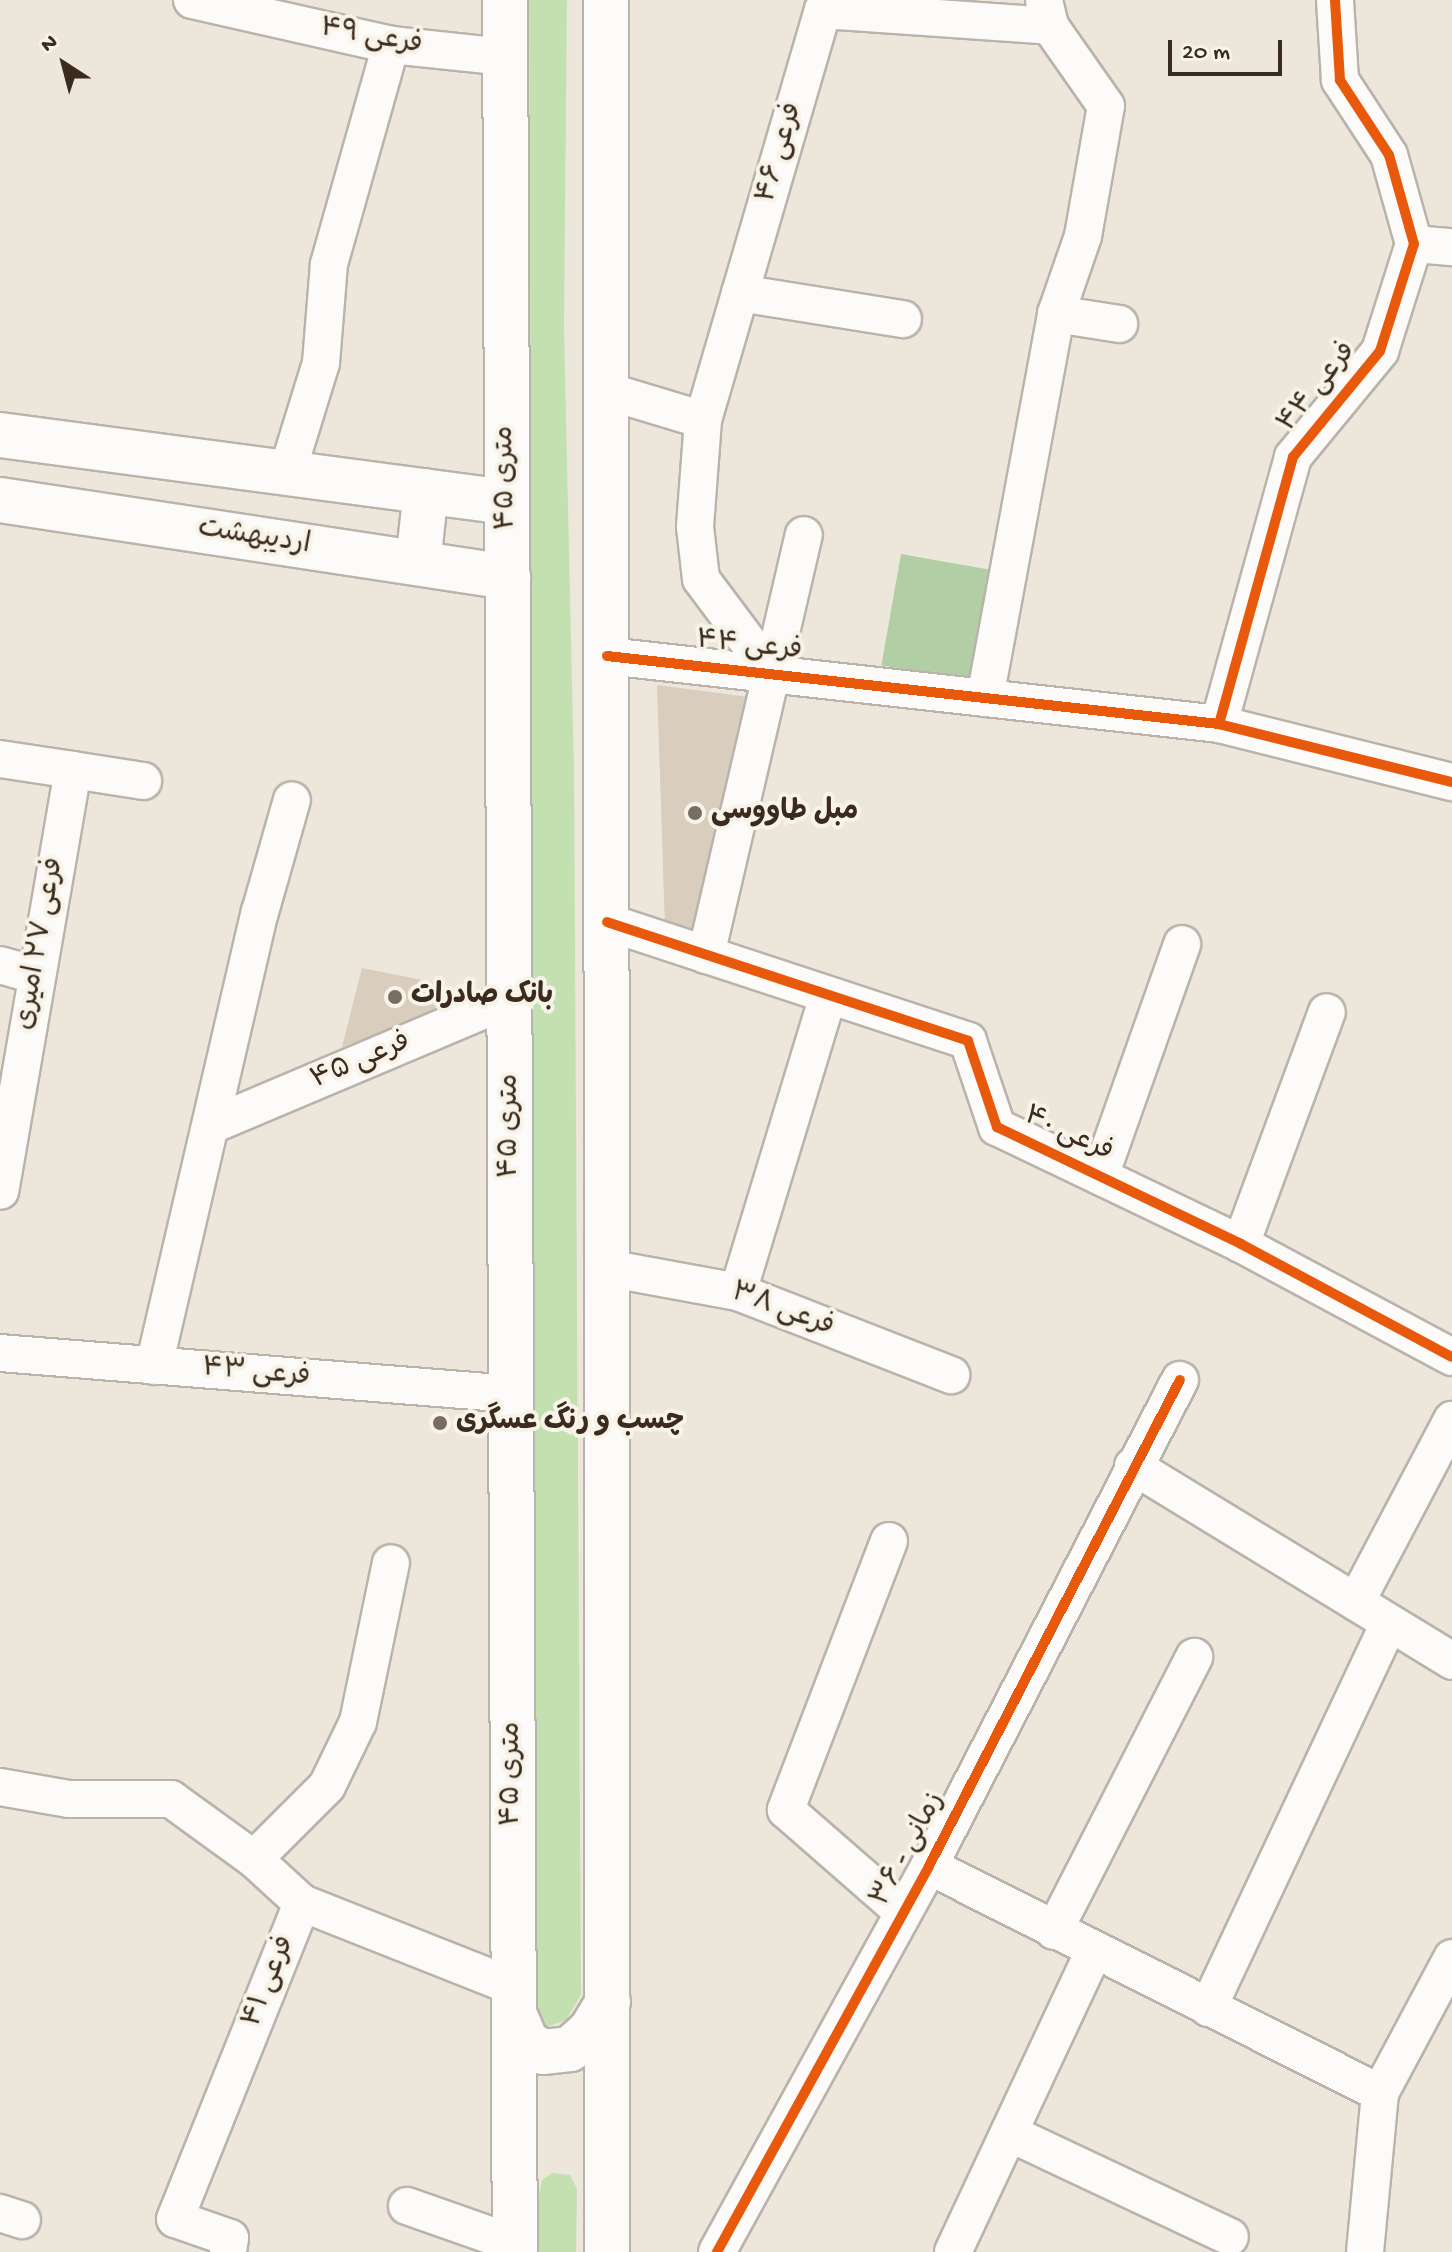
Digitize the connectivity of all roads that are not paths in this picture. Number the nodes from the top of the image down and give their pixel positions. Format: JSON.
{"nodes":[{"id":1,"x":192,"y":0,"type":"edge"},
{"id":2,"x":505,"y":0,"type":"edge"},
{"id":3,"x":606,"y":0,"type":"edge"},
{"id":4,"x":1335,"y":0,"type":"edge"},
{"id":5,"x":823,"y":5,"type":"edge"},
{"id":6,"x":1047,"y":13,"type":"edge"},
{"id":7,"x":391,"y":45,"type":"junction"},
{"id":8,"x":506,"y":57,"type":"junction"},
{"id":9,"x":1414,"y":244,"type":"junction"},
{"id":10,"x":1452,"y":247,"type":"edge"},
{"id":11,"x":740,"y":293,"type":"junction"},
{"id":12,"x":1056,"y":314,"type":"junction"},
{"id":13,"x":903,"y":319,"type":"dead end"},
{"id":14,"x":1119,"y":324,"type":"dead end"},
{"id":15,"x":607,"y":391,"type":"junction"},
{"id":16,"x":703,"y":420,"type":"junction"},
{"id":17,"x":0,"y":435,"type":"edge"},
{"id":18,"x":286,"y":476,"type":"junction"},
{"id":19,"x":426,"y":491,"type":"junction"},
{"id":20,"x":0,"y":500,"type":"edge"},
{"id":21,"x":506,"y":502,"type":"junction"},
{"id":22,"x":804,"y":535,"type":"dead end"},
{"id":23,"x":418,"y":563,"type":"junction"},
{"id":24,"x":508,"y":577,"type":"junction"},
{"id":25,"x":607,"y":656,"type":"junction"},
{"id":26,"x":772,"y":674,"type":"junction"},
{"id":27,"x":985,"y":698,"type":"junction"},
{"id":28,"x":1219,"y":724,"type":"junction"},
{"id":29,"x":0,"y":759,"type":"edge"},
{"id":30,"x":73,"y":770,"type":"junction"},
{"id":31,"x":143,"y":781,"type":"dead end"},
{"id":32,"x":1452,"y":782,"type":"edge"},
{"id":33,"x":292,"y":800,"type":"dead end"},
{"id":34,"x":607,"y":922,"type":"junction"},
{"id":35,"x":1182,"y":944,"type":"dead end"},
{"id":36,"x":706,"y":955,"type":"junction"},
{"id":37,"x":0,"y":965,"type":"edge"},
{"id":38,"x":34,"y":975,"type":"junction"},
{"id":39,"x":828,"y":995,"type":"junction"},
{"id":40,"x":510,"y":999,"type":"junction"},
{"id":41,"x":1327,"y":1012,"type":"dead end"},
{"id":42,"x":212,"y":1125,"type":"junction"},
{"id":43,"x":1100,"y":1176,"type":"junction"},
{"id":44,"x":0,"y":1191,"type":"edge"},
{"id":45,"x":1241,"y":1244,"type":"junction"},
{"id":46,"x":607,"y":1268,"type":"junction"},
{"id":47,"x":738,"y":1292,"type":"junction"},
{"id":48,"x":0,"y":1353,"type":"edge"},
{"id":49,"x":1452,"y":1357,"type":"edge"},
{"id":50,"x":154,"y":1366,"type":"junction"},
{"id":51,"x":951,"y":1375,"type":"dead end"},
{"id":52,"x":1180,"y":1380,"type":"dead end"},
{"id":53,"x":512,"y":1394,"type":"junction"},
{"id":54,"x":1452,"y":1420,"type":"edge"},
{"id":55,"x":1133,"y":1466,"type":"junction"},
{"id":56,"x":889,"y":1541,"type":"dead end"},
{"id":57,"x":391,"y":1563,"type":"dead end"},
{"id":58,"x":1356,"y":1602,"type":"junction"},
{"id":59,"x":1389,"y":1623,"type":"junction"},
{"id":60,"x":1194,"y":1657,"type":"dead end"},
{"id":61,"x":1452,"y":1661,"type":"edge"},
{"id":62,"x":0,"y":1787,"type":"edge"},
{"id":63,"x":254,"y":1859,"type":"junction"},
{"id":64,"x":929,"y":1866,"type":"junction"},
{"id":65,"x":302,"y":1903,"type":"junction"},
{"id":66,"x":903,"y":1912,"type":"junction"},
{"id":67,"x":1054,"y":1931,"type":"junction"},
{"id":68,"x":1094,"y":1951,"type":"junction"},
{"id":69,"x":1452,"y":1958,"type":"edge"},
{"id":70,"x":514,"y":2000,"type":"junction"},
{"id":71,"x":608,"y":2002,"type":"junction"},
{"id":72,"x":1208,"y":2008,"type":"junction"},
{"id":73,"x":1380,"y":2093,"type":"junction"},
{"id":74,"x":1009,"y":2133,"type":"junction"},
{"id":75,"x":407,"y":2206,"type":"dead end"},
{"id":76,"x":1230,"y":2237,"type":"dead end"},
{"id":77,"x":229,"y":2245,"type":"edge"},
{"id":78,"x":515,"y":2248,"type":"edge"},
{"id":79,"x":607,"y":2252,"type":"edge"},
{"id":80,"x":717,"y":2252,"type":"edge"},
{"id":81,"x":953,"y":2252,"type":"edge"},
{"id":82,"x":1365,"y":2252,"type":"edge"}],
"edges":[{"from":1,"to":7,"type":"street","name":"فرعی ۴۹"},
{"from":2,"to":8,"type":"main road","name":"۴۵ متری"},
{"from":3,"to":15,"type":"main road"},
{"from":4,"to":9,"type":"street"},
{"from":5,"to":6,"type":"street","name":"فرعی ۴۶"},
{"from":5,"to":11,"type":"street","name":"فرعی ۴۶"},
{"from":6,"to":12,"type":"street"},
{"from":7,"to":8,"type":"street","name":"فرعی ۴۹"},
{"from":7,"to":18,"type":"street"},
{"from":8,"to":21,"type":"main road","name":"۴۵ متری"},
{"from":9,"to":10,"type":"street"},
{"from":9,"to":28,"type":"street","name":"فرعی ۴۴"},
{"from":11,"to":13,"type":"street"},
{"from":11,"to":16,"type":"street","name":"فرعی ۴۶"},
{"from":12,"to":14,"type":"street"},
{"from":12,"to":27,"type":"street"},
{"from":15,"to":16,"type":"street"},
{"from":15,"to":25,"type":"main road"},
{"from":16,"to":26,"type":"street","name":"فرعی ۴۶"},
{"from":17,"to":18,"type":"main road"},
{"from":18,"to":19,"type":"main road"},
{"from":19,"to":21,"type":"main road"},
{"from":19,"to":23,"type":"main road"},
{"from":20,"to":23,"type":"main road","name":"اردیبهشت"},
{"from":21,"to":24,"type":"main road","name":"۴۵ متری"},
{"from":22,"to":26,"type":"street"},
{"from":23,"to":24,"type":"main road","name":"اردیبهشت"},
{"from":24,"to":40,"type":"main road","name":"۴۵ متری"},
{"from":25,"to":26,"type":"street","name":"فرعی ۴۴"},
{"from":25,"to":34,"type":"main road"},
{"from":26,"to":27,"type":"street","name":"فرعی ۴۴"},
{"from":26,"to":36,"type":"street"},
{"from":27,"to":28,"type":"street","name":"فرعی ۴۴"},
{"from":28,"to":32,"type":"street","name":"فرعی ۴۴"},
{"from":29,"to":30,"type":"street"},
{"from":30,"to":31,"type":"street"},
{"from":30,"to":38,"type":"street","name":"فرعی ۲۷ امیری"},
{"from":33,"to":42,"type":"street"},
{"from":34,"to":36,"type":"street","name":"فرعی ۴۰"},
{"from":34,"to":46,"type":"main road"},
{"from":35,"to":43,"type":"street"},
{"from":36,"to":39,"type":"street","name":"فرعی ۴۰"},
{"from":37,"to":38,"type":"street"},
{"from":38,"to":44,"type":"street","name":"فرعی ۲۷ امیری"},
{"from":39,"to":43,"type":"street","name":"فرعی ۴۰"},
{"from":39,"to":47,"type":"street"},
{"from":40,"to":42,"type":"street","name":"فرعی ۴۵"},
{"from":40,"to":53,"type":"main road","name":"۴۵ متری"},
{"from":41,"to":45,"type":"street"},
{"from":42,"to":50,"type":"street"},
{"from":43,"to":45,"type":"street","name":"فرعی ۴۰"},
{"from":45,"to":49,"type":"street","name":"فرعی ۴۰"},
{"from":46,"to":47,"type":"street","name":"فرعی ۳۸"},
{"from":46,"to":71,"type":"main road"},
{"from":47,"to":51,"type":"street","name":"فرعی ۳۸"},
{"from":48,"to":50,"type":"street","name":"فرعی ۴۳"},
{"from":50,"to":53,"type":"street","name":"فرعی ۴۳"},
{"from":52,"to":55,"type":"street","name":"۳۶ - زمانی"},
{"from":53,"to":70,"type":"main road","name":"۴۵ متری"},
{"from":54,"to":58,"type":"street"},
{"from":55,"to":58,"type":"street"},
{"from":55,"to":64,"type":"street","name":"۳۶ - زمانی"},
{"from":56,"to":66,"type":"street"},
{"from":57,"to":63,"type":"street"},
{"from":58,"to":59,"type":"street"},
{"from":59,"to":61,"type":"street"},
{"from":59,"to":72,"type":"street"},
{"from":60,"to":67,"type":"street"},
{"from":62,"to":63,"type":"street"},
{"from":63,"to":65,"type":"street"},
{"from":64,"to":66,"type":"street","name":"۳۶ - زمانی"},
{"from":64,"to":67,"type":"street"},
{"from":65,"to":70,"type":"street","name":"فرعی ۴۱"},
{"from":65,"to":77,"type":"street","name":"فرعی ۴۱"},
{"from":66,"to":80,"type":"street","name":"۳۶ - زمانی"},
{"from":67,"to":68,"type":"street"},
{"from":68,"to":72,"type":"street"},
{"from":68,"to":74,"type":"street"},
{"from":69,"to":73,"type":"street"},
{"from":70,"to":71,"type":"main road"},
{"from":70,"to":78,"type":"main road","name":"۴۵ متری"},
{"from":71,"to":79,"type":"main road"},
{"from":72,"to":73,"type":"street"},
{"from":73,"to":82,"type":"street"},
{"from":74,"to":76,"type":"street"},
{"from":74,"to":81,"type":"street"},
{"from":75,"to":78,"type":"street"}]}
